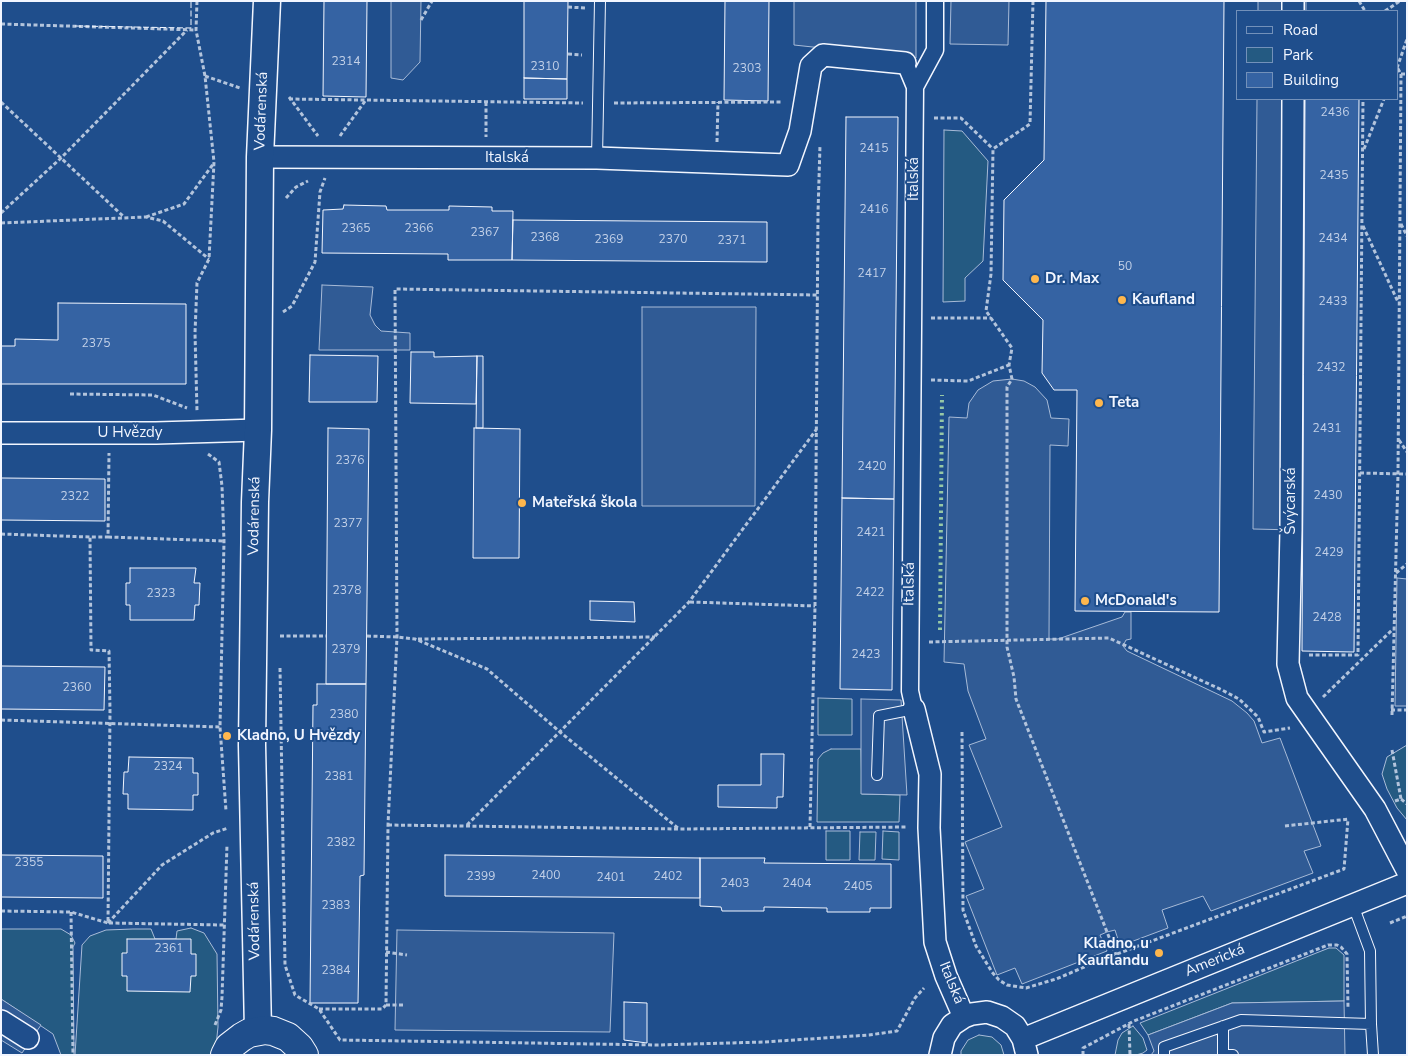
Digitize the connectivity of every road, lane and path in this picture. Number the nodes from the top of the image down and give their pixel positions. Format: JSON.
{"nodes":[{"id":1,"x":197,"y":1,"type":"edge"},
{"id":2,"x":267,"y":1,"type":"edge"},
{"id":3,"x":432,"y":1,"type":"edge"},
{"id":4,"x":600,"y":1,"type":"edge"},
{"id":5,"x":936,"y":1,"type":"edge"},
{"id":6,"x":1033,"y":1,"type":"edge"},
{"id":7,"x":1400,"y":1,"type":"edge"},
{"id":8,"x":1386,"y":10,"type":"edge"},
{"id":9,"x":421,"y":20,"type":"dead end"},
{"id":10,"x":1,"y":24,"type":"edge"},
{"id":11,"x":187,"y":30,"type":"junction"},
{"id":12,"x":196,"y":30,"type":"junction"},
{"id":13,"x":1407,"y":39,"type":"edge"},
{"id":14,"x":905,"y":63,"type":"joint"},
{"id":15,"x":1398,"y":64,"type":"edge"},
{"id":16,"x":1398,"y":69,"type":"edge"},
{"id":17,"x":1401,"y":74,"type":"junction"},
{"id":18,"x":1407,"y":74,"type":"edge"},
{"id":19,"x":205,"y":76,"type":"junction"},
{"id":20,"x":915,"y":87,"type":"junction"},
{"id":21,"x":262,"y":97,"type":"junction"},
{"id":22,"x":290,"y":100,"type":"junction"},
{"id":23,"x":1292,"y":100,"type":"edge"},
{"id":24,"x":1363,"y":100,"type":"edge"},
{"id":25,"x":1384,"y":100,"type":"edge"},
{"id":26,"x":365,"y":101,"type":"junction"},
{"id":27,"x":1,"y":102,"type":"edge"},
{"id":28,"x":486,"y":102,"type":"junction"},
{"id":29,"x":718,"y":102,"type":"junction"},
{"id":30,"x":804,"y":102,"type":"junction"},
{"id":31,"x":598,"y":103,"type":"junction"},
{"id":32,"x":915,"y":118,"type":"junction"},
{"id":33,"x":820,"y":144,"type":"dead end"},
{"id":34,"x":993,"y":150,"type":"junction"},
{"id":35,"x":1363,"y":152,"type":"junction"},
{"id":36,"x":260,"y":157,"type":"junction"},
{"id":37,"x":61,"y":158,"type":"junction"},
{"id":38,"x":486,"y":158,"type":"junction"},
{"id":39,"x":597,"y":158,"type":"junction"},
{"id":40,"x":326,"y":159,"type":"junction"},
{"id":41,"x":214,"y":162,"type":"junction"},
{"id":42,"x":717,"y":162,"type":"junction"},
{"id":43,"x":335,"y":178,"type":"dead end"},
{"id":44,"x":284,"y":204,"type":"dead end"},
{"id":45,"x":1,"y":213,"type":"edge"},
{"id":46,"x":146,"y":216,"type":"junction"},
{"id":47,"x":125,"y":217,"type":"junction"},
{"id":48,"x":1400,"y":221,"type":"junction"},
{"id":49,"x":1,"y":223,"type":"edge"},
{"id":50,"x":1362,"y":225,"type":"junction"},
{"id":51,"x":1407,"y":236,"type":"edge"},
{"id":52,"x":209,"y":259,"type":"junction"},
{"id":53,"x":818,"y":295,"type":"junction"},
{"id":54,"x":282,"y":303,"type":"dead end"},
{"id":55,"x":1399,"y":305,"type":"junction"},
{"id":56,"x":282,"y":313,"type":"junction"},
{"id":57,"x":913,"y":318,"type":"junction"},
{"id":58,"x":992,"y":318,"type":"junction"},
{"id":59,"x":282,"y":321,"type":"dead end"},
{"id":60,"x":1009,"y":365,"type":"junction"},
{"id":61,"x":913,"y":379,"type":"junction"},
{"id":62,"x":70,"y":394,"type":"dead end"},
{"id":63,"x":817,"y":429,"type":"junction"},
{"id":64,"x":258,"y":430,"type":"junction"},
{"id":65,"x":1,"y":433,"type":"edge"},
{"id":66,"x":1398,"y":438,"type":"junction"},
{"id":67,"x":202,"y":451,"type":"dead end"},
{"id":68,"x":110,"y":452,"type":"dead end"},
{"id":69,"x":1407,"y":452,"type":"edge"},
{"id":70,"x":1360,"y":473,"type":"junction"},
{"id":71,"x":1398,"y":474,"type":"junction"},
{"id":72,"x":1407,"y":474,"type":"edge"},
{"id":73,"x":1,"y":534,"type":"edge"},
{"id":74,"x":90,"y":537,"type":"junction"},
{"id":75,"x":108,"y":538,"type":"junction"},
{"id":76,"x":224,"y":540,"type":"junction"},
{"id":77,"x":1407,"y":564,"type":"edge"},
{"id":78,"x":1395,"y":573,"type":"junction"},
{"id":79,"x":690,"y":602,"type":"junction"},
{"id":80,"x":815,"y":606,"type":"junction"},
{"id":81,"x":279,"y":627,"type":"dead end"},
{"id":82,"x":1393,"y":629,"type":"junction"},
{"id":83,"x":280,"y":636,"type":"junction"},
{"id":84,"x":326,"y":636,"type":"dead end"},
{"id":85,"x":367,"y":636,"type":"dead end"},
{"id":86,"x":397,"y":636,"type":"junction"},
{"id":87,"x":655,"y":637,"type":"junction"},
{"id":88,"x":415,"y":640,"type":"junction"},
{"id":89,"x":1008,"y":641,"type":"junction"},
{"id":90,"x":910,"y":643,"type":"junction"},
{"id":91,"x":280,"y":646,"type":"dead end"},
{"id":92,"x":1309,"y":655,"type":"dead end"},
{"id":93,"x":1358,"y":655,"type":"junction"},
{"id":94,"x":1362,"y":660,"type":"junction"},
{"id":95,"x":280,"y":666,"type":"dead end"},
{"id":96,"x":1319,"y":701,"type":"dead end"},
{"id":97,"x":914,"y":709,"type":"junction"},
{"id":98,"x":1391,"y":710,"type":"junction"},
{"id":99,"x":1407,"y":710,"type":"edge"},
{"id":100,"x":1392,"y":716,"type":"dead end"},
{"id":101,"x":1,"y":720,"type":"edge"},
{"id":102,"x":110,"y":722,"type":"junction"},
{"id":103,"x":220,"y":727,"type":"junction"},
{"id":104,"x":1290,"y":728,"type":"dead end"},
{"id":105,"x":560,"y":732,"type":"junction"},
{"id":106,"x":962,"y":732,"type":"dead end"},
{"id":107,"x":1392,"y":750,"type":"dead end"},
{"id":108,"x":877,"y":775,"type":"dead end"},
{"id":109,"x":1402,"y":799,"type":"junction"},
{"id":110,"x":1394,"y":802,"type":"dead end"},
{"id":111,"x":1407,"y":804,"type":"edge"},
{"id":112,"x":388,"y":825,"type":"junction"},
{"id":113,"x":467,"y":826,"type":"junction"},
{"id":114,"x":1285,"y":826,"type":"dead end"},
{"id":115,"x":810,"y":827,"type":"junction"},
{"id":116,"x":228,"y":828,"type":"junction"},
{"id":117,"x":929,"y":828,"type":"junction"},
{"id":118,"x":680,"y":829,"type":"junction"},
{"id":119,"x":1407,"y":870,"type":"edge"},
{"id":120,"x":1407,"y":883,"type":"edge"},
{"id":121,"x":1353,"y":905,"type":"junction"},
{"id":122,"x":1,"y":911,"type":"edge"},
{"id":123,"x":71,"y":912,"type":"junction"},
{"id":124,"x":1407,"y":916,"type":"edge"},
{"id":125,"x":108,"y":923,"type":"junction"},
{"id":126,"x":1390,"y":923,"type":"dead end"},
{"id":127,"x":224,"y":926,"type":"junction"},
{"id":128,"x":386,"y":952,"type":"junction"},
{"id":129,"x":407,"y":955,"type":"dead end"},
{"id":130,"x":1116,"y":955,"type":"junction"},
{"id":131,"x":924,"y":988,"type":"dead end"},
{"id":132,"x":222,"y":997,"type":"dead end"},
{"id":133,"x":386,"y":1005,"type":"junction"},
{"id":134,"x":404,"y":1005,"type":"dead end"},
{"id":135,"x":319,"y":1009,"type":"junction"},
{"id":136,"x":964,"y":1017,"type":"junction"},
{"id":137,"x":1,"y":1021,"type":"edge"},
{"id":138,"x":1338,"y":1023,"type":"junction"},
{"id":139,"x":1129,"y":1024,"type":"junction"},
{"id":140,"x":1371,"y":1024,"type":"junction"},
{"id":141,"x":1223,"y":1026,"type":"junction"},
{"id":142,"x":258,"y":1031,"type":"junction"},
{"id":143,"x":28,"y":1038,"type":"dead end"},
{"id":144,"x":1025,"y":1047,"type":"edge"},
{"id":145,"x":74,"y":1055,"type":"edge"},
{"id":146,"x":225,"y":1055,"type":"edge"},
{"id":147,"x":304,"y":1055,"type":"edge"},
{"id":148,"x":940,"y":1055,"type":"edge"},
{"id":149,"x":1083,"y":1055,"type":"edge"},
{"id":150,"x":1130,"y":1055,"type":"edge"},
{"id":151,"x":1164,"y":1055,"type":"edge"},
{"id":152,"x":1223,"y":1055,"type":"edge"},
{"id":153,"x":1233,"y":1055,"type":"edge"},
{"id":154,"x":1373,"y":1055,"type":"edge"}],
"edges":[{"from":1,"to":12,"type":"path"},
{"from":2,"to":21,"type":"street","name":"Vodárenská"},
{"from":3,"to":9,"type":"path"},
{"from":4,"to":31,"type":"lane"},
{"from":5,"to":20,"type":"street"},
{"from":6,"to":34,"type":"path"},
{"from":7,"to":8,"type":"path"},
{"from":10,"to":11,"type":"path"},
{"from":11,"to":12,"type":"path"},
{"from":11,"to":37,"type":"path"},
{"from":12,"to":19,"type":"path"},
{"from":13,"to":15,"type":"path"},
{"from":14,"to":20,"type":"street","name":"Italská"},
{"from":14,"to":30,"type":"street","name":"Italská"},
{"from":16,"to":17,"type":"path"},
{"from":17,"to":18,"type":"path"},
{"from":17,"to":48,"type":"path"},
{"from":19,"to":21,"type":"path"},
{"from":19,"to":41,"type":"path"},
{"from":20,"to":32,"type":"street","name":"Italská"},
{"from":21,"to":22,"type":"path"},
{"from":21,"to":36,"type":"street","name":"Vodárenská"},
{"from":22,"to":26,"type":"path"},
{"from":22,"to":40,"type":"path"},
{"from":23,"to":119,"type":"street","name":"Švýcarská"},
{"from":24,"to":35,"type":"path"},
{"from":25,"to":35,"type":"path"},
{"from":26,"to":28,"type":"path"},
{"from":26,"to":40,"type":"path"},
{"from":27,"to":37,"type":"path"},
{"from":28,"to":31,"type":"path"},
{"from":28,"to":38,"type":"path"},
{"from":29,"to":30,"type":"path"},
{"from":29,"to":31,"type":"path"},
{"from":29,"to":42,"type":"path"},
{"from":30,"to":42,"type":"street","name":"Italská"},
{"from":31,"to":39,"type":"lane"},
{"from":32,"to":34,"type":"path"},
{"from":32,"to":57,"type":"street","name":"Italská"},
{"from":33,"to":53,"type":"path"},
{"from":34,"to":58,"type":"path"},
{"from":35,"to":50,"type":"path"},
{"from":36,"to":40,"type":"street","name":"Italská"},
{"from":36,"to":64,"type":"street","name":"Vodárenská"},
{"from":37,"to":45,"type":"path"},
{"from":37,"to":47,"type":"path"},
{"from":38,"to":39,"type":"street","name":"Italská"},
{"from":38,"to":40,"type":"street","name":"Italská"},
{"from":39,"to":42,"type":"street","name":"Italská"},
{"from":40,"to":43,"type":"path"},
{"from":40,"to":44,"type":"path"},
{"from":40,"to":56,"type":"path"},
{"from":41,"to":46,"type":"path"},
{"from":41,"to":52,"type":"path"},
{"from":46,"to":47,"type":"path"},
{"from":46,"to":52,"type":"path"},
{"from":47,"to":49,"type":"path"},
{"from":48,"to":51,"type":"path"},
{"from":48,"to":55,"type":"path"},
{"from":50,"to":55,"type":"path"},
{"from":50,"to":70,"type":"path"},
{"from":52,"to":62,"type":"path"},
{"from":53,"to":63,"type":"path"},
{"from":53,"to":86,"type":"path"},
{"from":54,"to":56,"type":"path"},
{"from":55,"to":66,"type":"path"},
{"from":56,"to":59,"type":"path"},
{"from":57,"to":58,"type":"path"},
{"from":57,"to":61,"type":"street","name":"Italská"},
{"from":58,"to":60,"type":"path"},
{"from":60,"to":61,"type":"path"},
{"from":60,"to":89,"type":"path"},
{"from":61,"to":90,"type":"street","name":"Italská"},
{"from":63,"to":79,"type":"path"},
{"from":63,"to":80,"type":"path"},
{"from":64,"to":65,"type":"street","name":"U Hvězdy"},
{"from":64,"to":142,"type":"street","name":"Vodárenská"},
{"from":66,"to":69,"type":"path"},
{"from":66,"to":71,"type":"path"},
{"from":67,"to":76,"type":"path"},
{"from":68,"to":75,"type":"path"},
{"from":70,"to":71,"type":"path"},
{"from":70,"to":93,"type":"path"},
{"from":71,"to":72,"type":"path"},
{"from":71,"to":78,"type":"path"},
{"from":73,"to":74,"type":"path"},
{"from":74,"to":75,"type":"path"},
{"from":74,"to":102,"type":"path"},
{"from":75,"to":76,"type":"path"},
{"from":76,"to":103,"type":"path"},
{"from":77,"to":78,"type":"path"},
{"from":78,"to":82,"type":"path"},
{"from":79,"to":80,"type":"path"},
{"from":79,"to":87,"type":"path"},
{"from":80,"to":115,"type":"path"},
{"from":81,"to":83,"type":"path"},
{"from":82,"to":94,"type":"path"},
{"from":82,"to":98,"type":"path"},
{"from":83,"to":84,"type":"path"},
{"from":83,"to":91,"type":"path"},
{"from":85,"to":86,"type":"path"},
{"from":86,"to":88,"type":"path"},
{"from":86,"to":112,"type":"path"},
{"from":87,"to":88,"type":"path"},
{"from":87,"to":105,"type":"path"},
{"from":88,"to":105,"type":"path"},
{"from":89,"to":90,"type":"path"},
{"from":89,"to":104,"type":"path"},
{"from":89,"to":130,"type":"path"},
{"from":90,"to":97,"type":"street","name":"Italská"},
{"from":92,"to":93,"type":"path"},
{"from":93,"to":94,"type":"path"},
{"from":94,"to":96,"type":"path"},
{"from":95,"to":135,"type":"path"},
{"from":97,"to":108,"type":"lane"},
{"from":97,"to":117,"type":"street","name":"Italská"},
{"from":98,"to":99,"type":"path"},
{"from":98,"to":100,"type":"path"},
{"from":101,"to":102,"type":"path"},
{"from":102,"to":103,"type":"path"},
{"from":102,"to":125,"type":"path"},
{"from":103,"to":116,"type":"path"},
{"from":105,"to":113,"type":"path"},
{"from":105,"to":118,"type":"path"},
{"from":106,"to":130,"type":"path"},
{"from":107,"to":109,"type":"path"},
{"from":109,"to":110,"type":"path"},
{"from":109,"to":111,"type":"path"},
{"from":112,"to":113,"type":"path"},
{"from":112,"to":128,"type":"path"},
{"from":113,"to":118,"type":"path"},
{"from":114,"to":130,"type":"path"},
{"from":115,"to":117,"type":"path"},
{"from":115,"to":118,"type":"path"},
{"from":116,"to":125,"type":"path"},
{"from":116,"to":127,"type":"path"},
{"from":117,"to":136,"type":"street","name":"Italská"},
{"from":120,"to":121,"type":"street","name":"Americká"},
{"from":121,"to":140,"type":"lane"},
{"from":121,"to":144,"type":"street","name":"Americká"},
{"from":122,"to":123,"type":"path"},
{"from":123,"to":125,"type":"path"},
{"from":123,"to":145,"type":"path"},
{"from":124,"to":126,"type":"path"},
{"from":125,"to":127,"type":"path"},
{"from":127,"to":132,"type":"path"},
{"from":128,"to":129,"type":"path"},
{"from":128,"to":133,"type":"path"},
{"from":131,"to":135,"type":"path"},
{"from":133,"to":134,"type":"path"},
{"from":133,"to":135,"type":"path"},
{"from":136,"to":144,"type":"street"},
{"from":136,"to":148,"type":"street"},
{"from":137,"to":143,"type":"street"},
{"from":138,"to":139,"type":"path"},
{"from":138,"to":140,"type":"lane"},
{"from":138,"to":141,"type":"lane"},
{"from":139,"to":149,"type":"path"},
{"from":139,"to":150,"type":"path"},
{"from":140,"to":154,"type":"lane"},
{"from":141,"to":151,"type":"lane"},
{"from":141,"to":152,"type":"lane"},
{"from":142,"to":146,"type":"main road"},
{"from":142,"to":147,"type":"main road"},
{"from":152,"to":153,"type":"lane"}]}
